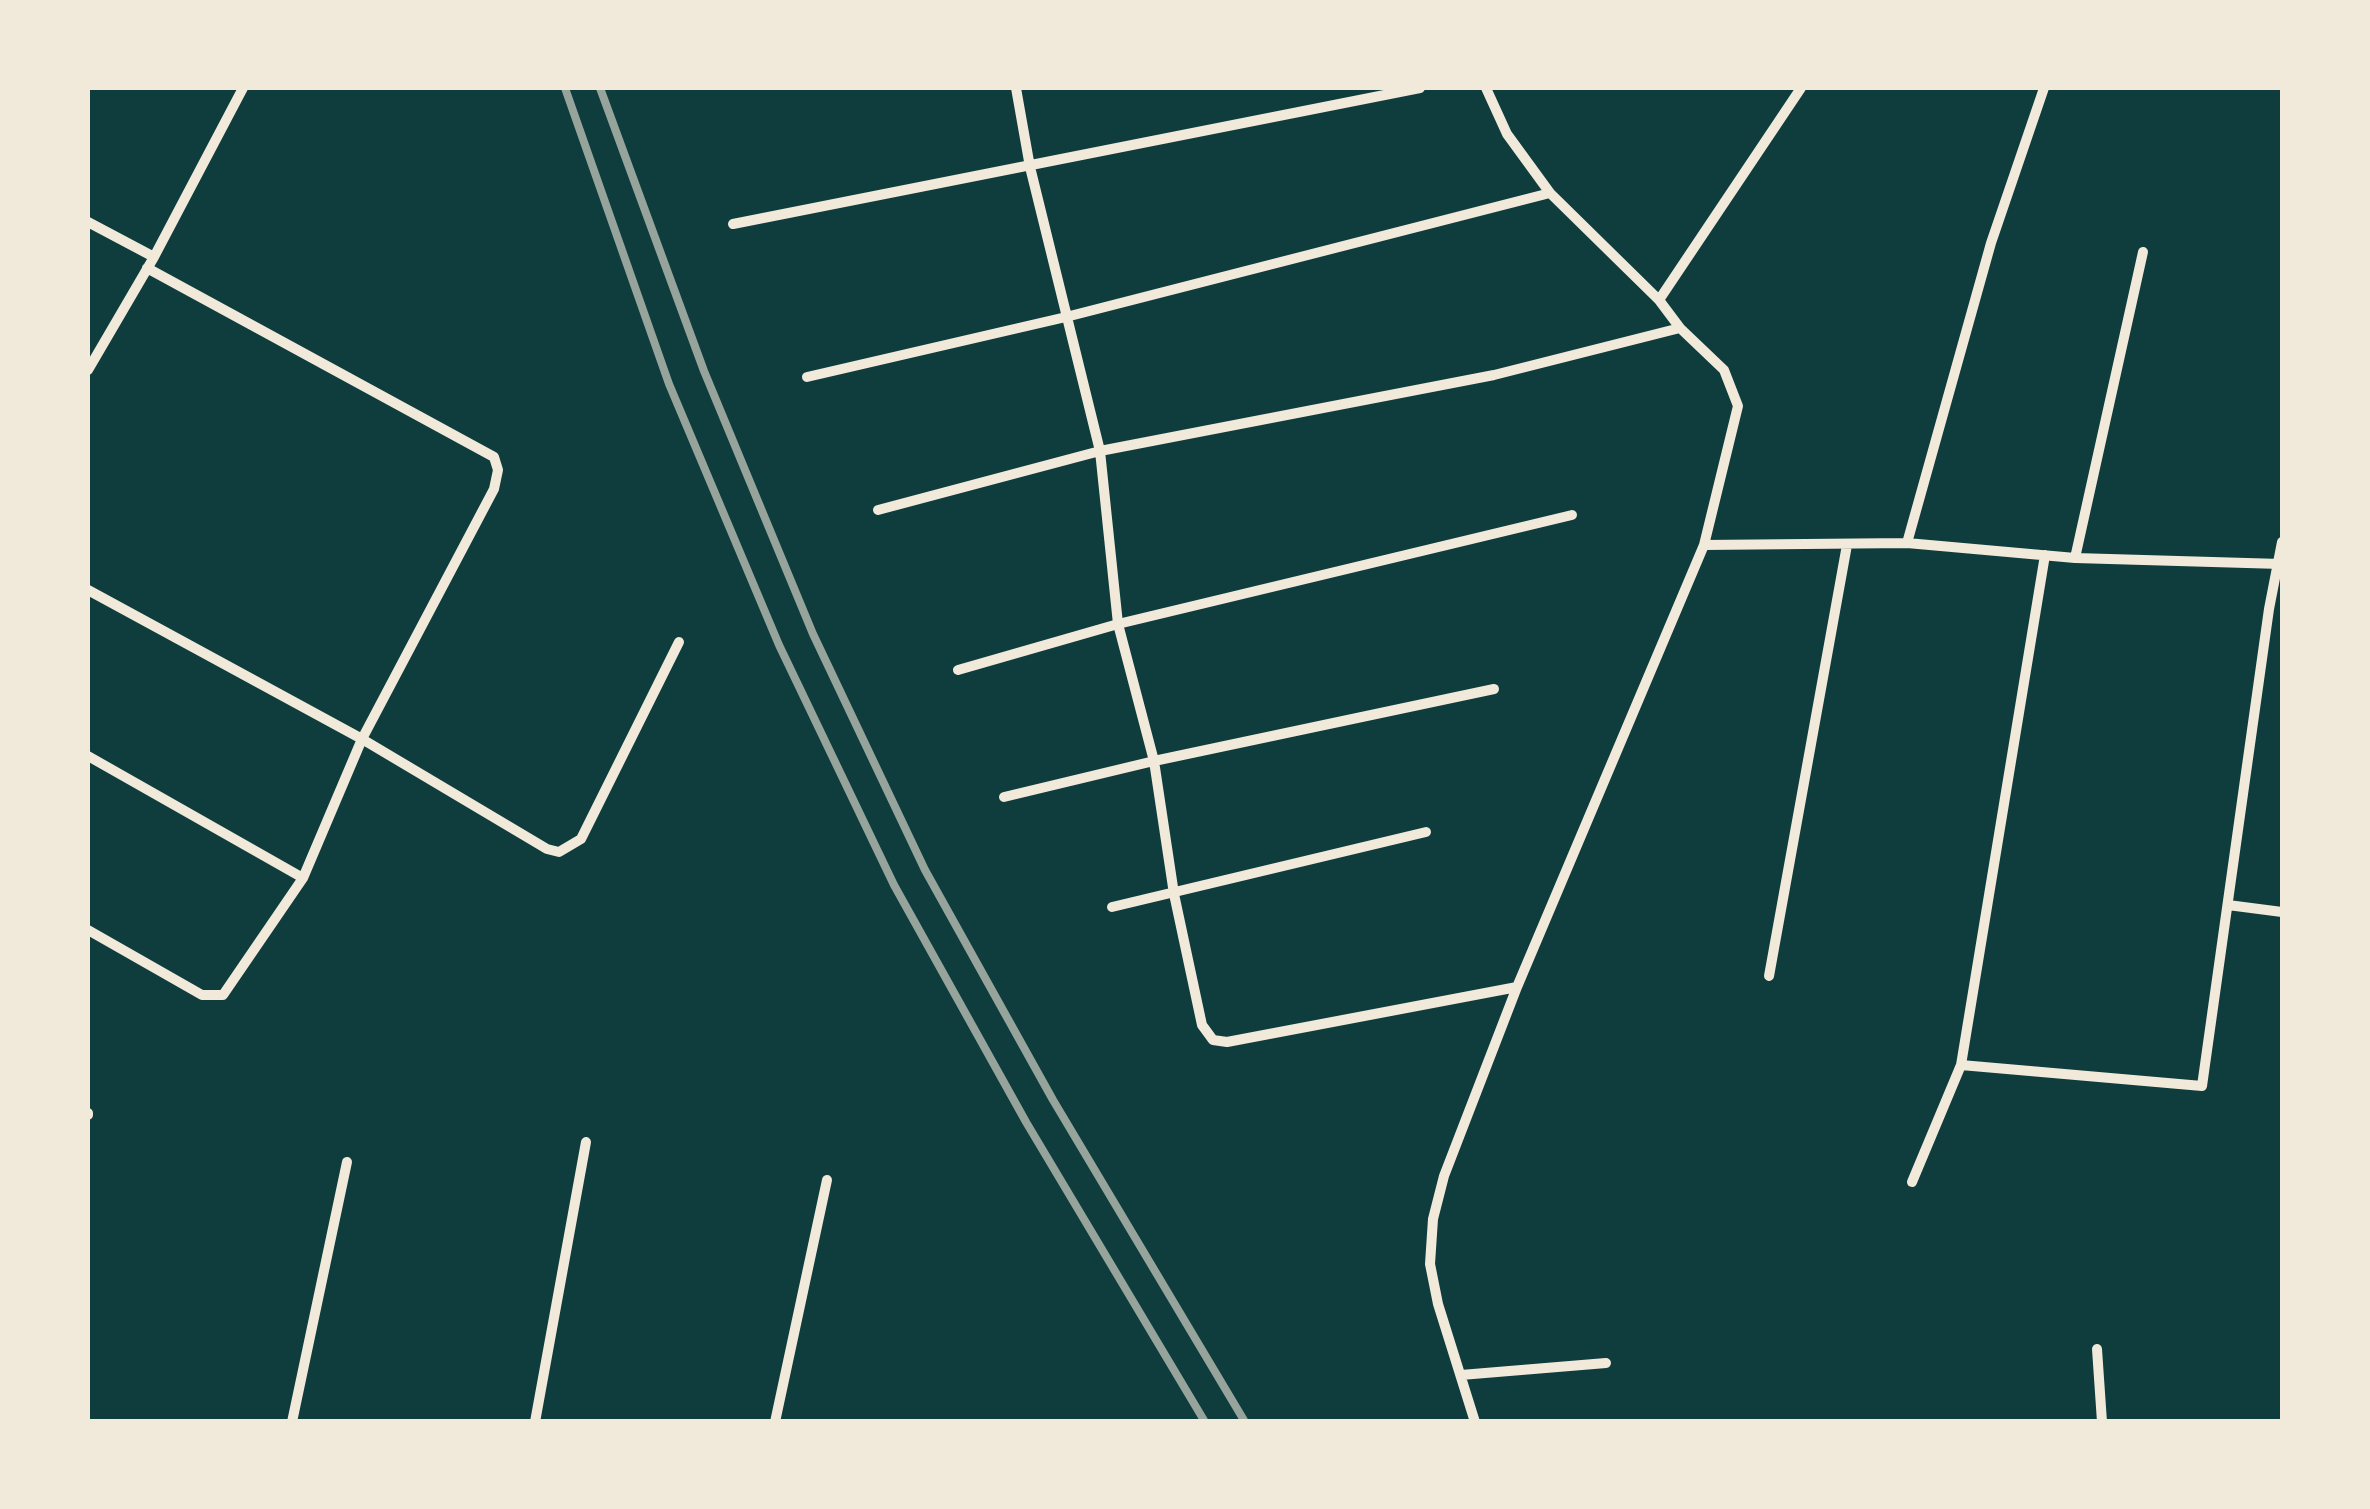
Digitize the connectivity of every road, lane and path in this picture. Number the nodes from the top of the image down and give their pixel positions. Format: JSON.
{"nodes":[{"id":1,"x":244,"y":88,"type":"edge"},
{"id":2,"x":1016,"y":88,"type":"edge"},
{"id":3,"x":1420,"y":88,"type":"edge"},
{"id":4,"x":1486,"y":88,"type":"edge"},
{"id":5,"x":1800,"y":88,"type":"edge"},
{"id":6,"x":2044,"y":88,"type":"edge"},
{"id":7,"x":1030,"y":167,"type":"junction"},
{"id":8,"x":1550,"y":193,"type":"junction"},
{"id":9,"x":88,"y":222,"type":"edge"},
{"id":10,"x":734,"y":224,"type":"dead end"},
{"id":11,"x":2143,"y":252,"type":"dead end"},
{"id":12,"x":150,"y":262,"type":"junction"},
{"id":13,"x":1659,"y":300,"type":"junction"},
{"id":14,"x":1066,"y":316,"type":"junction"},
{"id":15,"x":1680,"y":328,"type":"junction"},
{"id":16,"x":88,"y":370,"type":"edge"},
{"id":17,"x":807,"y":377,"type":"dead end"},
{"id":18,"x":1100,"y":452,"type":"junction"},
{"id":19,"x":878,"y":510,"type":"dead end"},
{"id":20,"x":1572,"y":515,"type":"dead end"},
{"id":21,"x":2282,"y":542,"type":"edge"},
{"id":22,"x":1908,"y":543,"type":"junction"},
{"id":23,"x":1847,"y":544,"type":"junction"},
{"id":24,"x":1704,"y":545,"type":"junction"},
{"id":25,"x":2045,"y":555,"type":"junction"},
{"id":26,"x":2075,"y":558,"type":"junction"},
{"id":27,"x":2280,"y":564,"type":"edge"},
{"id":28,"x":88,"y":590,"type":"edge"},
{"id":29,"x":1118,"y":624,"type":"junction"},
{"id":30,"x":680,"y":642,"type":"dead end"},
{"id":31,"x":958,"y":670,"type":"dead end"},
{"id":32,"x":1494,"y":689,"type":"dead end"},
{"id":33,"x":362,"y":739,"type":"junction"},
{"id":34,"x":88,"y":756,"type":"edge"},
{"id":35,"x":1154,"y":760,"type":"junction"},
{"id":36,"x":1004,"y":796,"type":"dead end"},
{"id":37,"x":1426,"y":832,"type":"dead end"},
{"id":38,"x":303,"y":878,"type":"junction"},
{"id":39,"x":1174,"y":894,"type":"junction"},
{"id":40,"x":2228,"y":906,"type":"junction"},
{"id":41,"x":1112,"y":907,"type":"dead end"},
{"id":42,"x":2282,"y":912,"type":"edge"},
{"id":43,"x":88,"y":930,"type":"edge"},
{"id":44,"x":1769,"y":976,"type":"dead end"},
{"id":45,"x":1517,"y":987,"type":"junction"},
{"id":46,"x":1961,"y":1065,"type":"junction"},
{"id":47,"x":586,"y":1142,"type":"dead end"},
{"id":48,"x":347,"y":1162,"type":"dead end"},
{"id":49,"x":827,"y":1180,"type":"dead end"},
{"id":50,"x":1912,"y":1182,"type":"dead end"},
{"id":51,"x":2097,"y":1349,"type":"dead end"},
{"id":52,"x":1606,"y":1363,"type":"dead end"},
{"id":53,"x":1461,"y":1376,"type":"junction"},
{"id":54,"x":292,"y":1422,"type":"edge"},
{"id":55,"x":535,"y":1422,"type":"edge"},
{"id":56,"x":775,"y":1422,"type":"edge"},
{"id":57,"x":1475,"y":1422,"type":"edge"},
{"id":58,"x":2102,"y":1422,"type":"edge"}],
"edges":[{"from":1,"to":12,"type":"street"},
{"from":2,"to":7,"type":"street"},
{"from":3,"to":7,"type":"street"},
{"from":4,"to":8,"type":"street"},
{"from":5,"to":13,"type":"street"},
{"from":6,"to":22,"type":"street"},
{"from":7,"to":10,"type":"street"},
{"from":7,"to":14,"type":"street"},
{"from":8,"to":13,"type":"street"},
{"from":8,"to":14,"type":"street"},
{"from":9,"to":12,"type":"street"},
{"from":11,"to":26,"type":"street"},
{"from":12,"to":16,"type":"street"},
{"from":12,"to":33,"type":"street"},
{"from":13,"to":15,"type":"street"},
{"from":14,"to":17,"type":"street"},
{"from":14,"to":18,"type":"street"},
{"from":15,"to":18,"type":"street"},
{"from":15,"to":24,"type":"street"},
{"from":18,"to":19,"type":"street"},
{"from":18,"to":29,"type":"street"},
{"from":20,"to":29,"type":"street"},
{"from":21,"to":27,"type":"street"},
{"from":22,"to":23,"type":"street"},
{"from":22,"to":25,"type":"street"},
{"from":23,"to":24,"type":"street"},
{"from":23,"to":44,"type":"street"},
{"from":24,"to":45,"type":"street"},
{"from":25,"to":26,"type":"street"},
{"from":25,"to":46,"type":"street"},
{"from":26,"to":27,"type":"street"},
{"from":27,"to":40,"type":"street"},
{"from":28,"to":33,"type":"street"},
{"from":29,"to":31,"type":"street"},
{"from":29,"to":35,"type":"street"},
{"from":30,"to":33,"type":"street"},
{"from":32,"to":35,"type":"street"},
{"from":33,"to":38,"type":"street"},
{"from":34,"to":38,"type":"street"},
{"from":35,"to":36,"type":"street"},
{"from":35,"to":39,"type":"street"},
{"from":37,"to":39,"type":"street"},
{"from":38,"to":43,"type":"street"},
{"from":39,"to":41,"type":"street"},
{"from":39,"to":45,"type":"street"},
{"from":40,"to":42,"type":"street"},
{"from":40,"to":46,"type":"street"},
{"from":45,"to":53,"type":"street"},
{"from":46,"to":50,"type":"street"},
{"from":47,"to":55,"type":"street"},
{"from":48,"to":54,"type":"street"},
{"from":49,"to":56,"type":"street"},
{"from":51,"to":58,"type":"street"},
{"from":52,"to":53,"type":"street"},
{"from":53,"to":57,"type":"street"}]}
